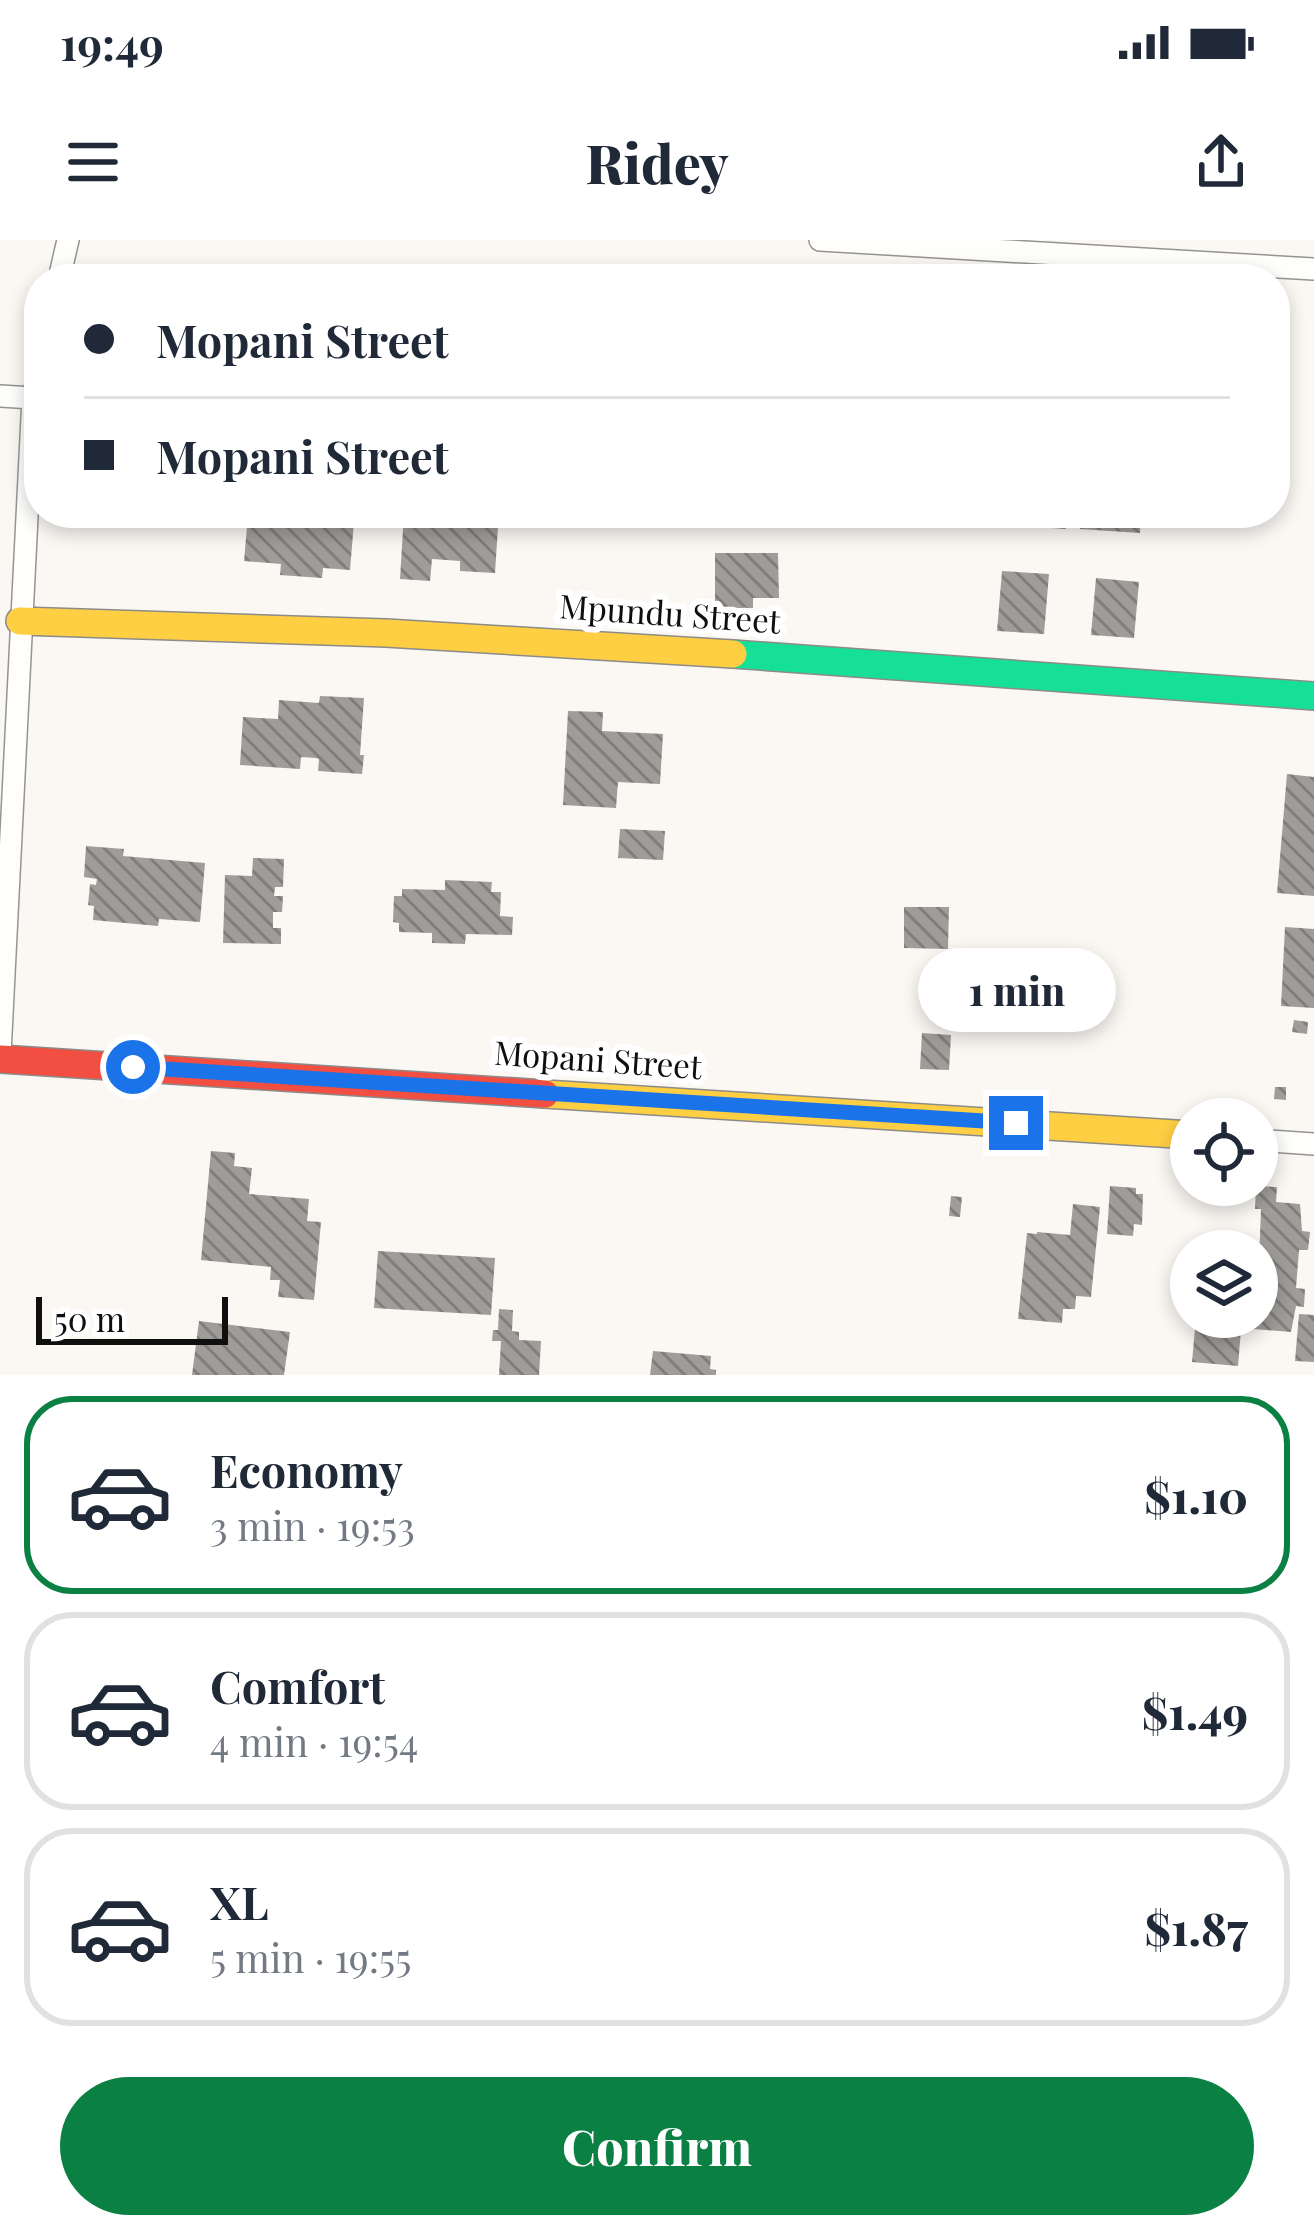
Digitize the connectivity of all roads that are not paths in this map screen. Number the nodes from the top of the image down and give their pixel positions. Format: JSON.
{"nodes":[{"id":1,"x":820,"y":240,"type":"edge"},
{"id":2,"x":1243,"y":264,"type":"edge"},
{"id":3,"x":25,"y":528,"type":"edge"},
{"id":4,"x":20,"y":621,"type":"junction"},
{"id":5,"x":1314,"y":696,"type":"edge"},
{"id":6,"x":0,"y":1056,"type":"edge"},
{"id":7,"x":1170,"y":1134,"type":"edge"},
{"id":8,"x":1278,"y":1141,"type":"edge"},
{"id":9,"x":1314,"y":1144,"type":"edge"}],
"edges":[{"from":1,"to":2,"type":"street"},
{"from":3,"to":4,"type":"street"},
{"from":4,"to":5,"type":"street","name":"Mpundu Street"},
{"from":4,"to":6,"type":"street"},
{"from":6,"to":7,"type":"street","name":"Mopani Street"},
{"from":8,"to":9,"type":"street"}]}
